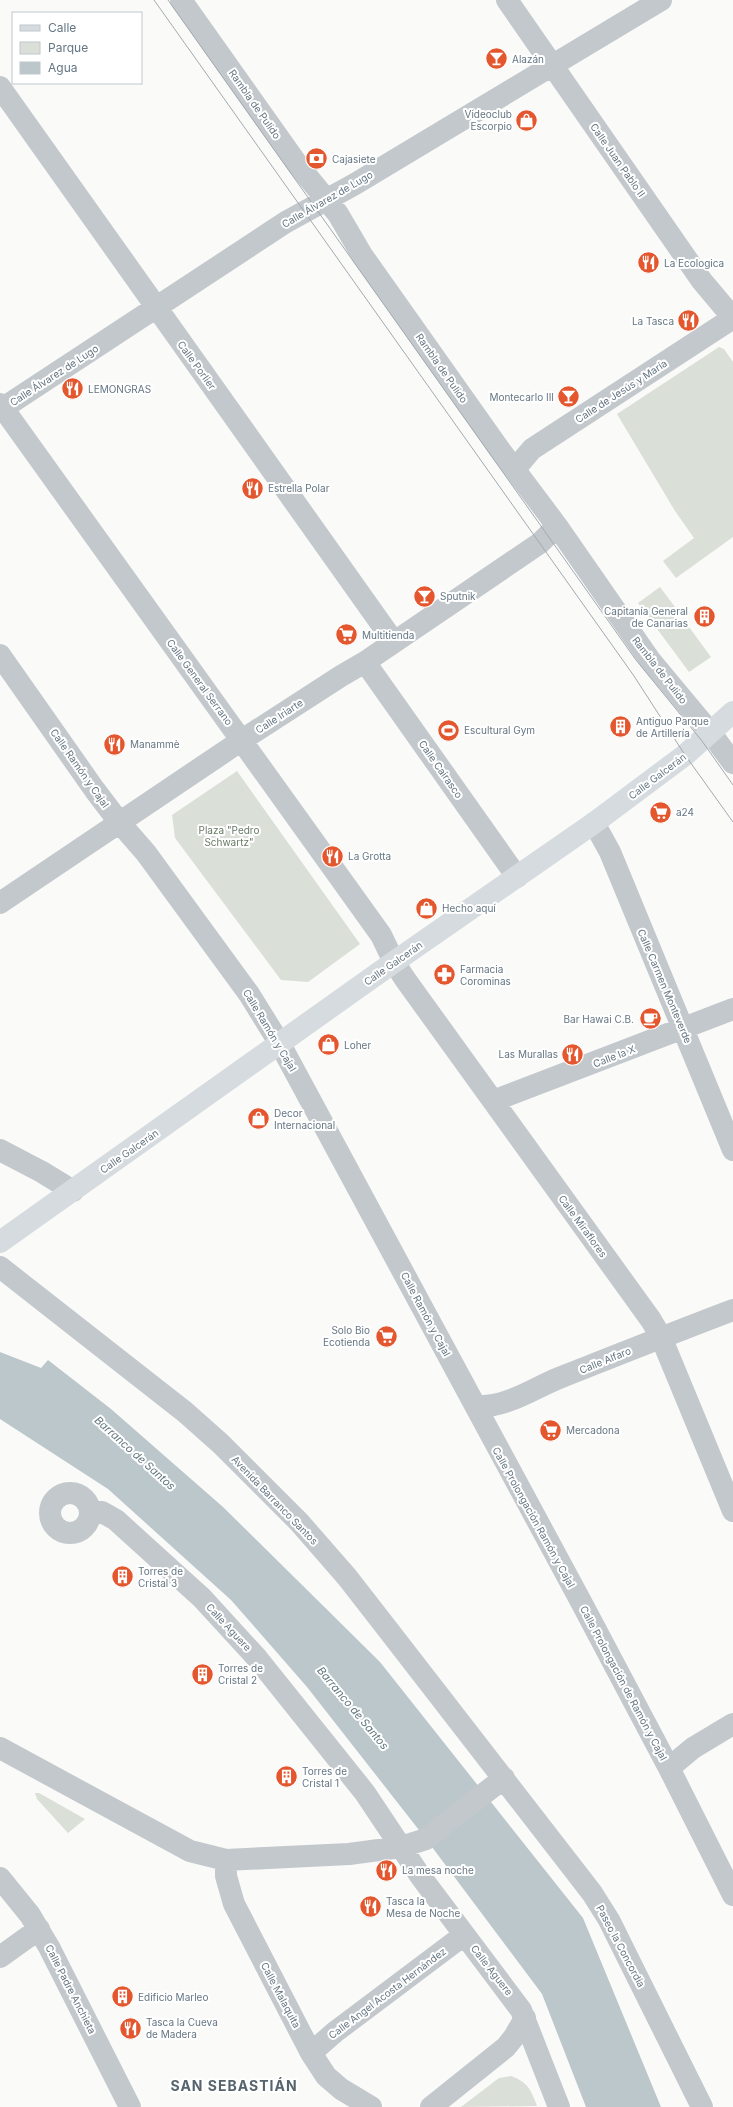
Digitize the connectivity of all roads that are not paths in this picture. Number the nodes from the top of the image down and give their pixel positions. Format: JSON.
{"nodes":[{"id":1,"x":181,"y":0,"type":"edge"},
{"id":2,"x":507,"y":0,"type":"edge"},
{"id":3,"x":660,"y":0,"type":"edge"},
{"id":4,"x":552,"y":65,"type":"junction"},
{"id":5,"x":0,"y":87,"type":"edge"},
{"id":6,"x":326,"y":199,"type":"junction"},
{"id":7,"x":156,"y":308,"type":"junction"},
{"id":8,"x":733,"y":318,"type":"edge"},
{"id":9,"x":1,"y":408,"type":"edge"},
{"id":10,"x":515,"y":469,"type":"junction"},
{"id":11,"x":557,"y":526,"type":"junction"},
{"id":12,"x":394,"y":642,"type":"junction"},
{"id":13,"x":0,"y":655,"type":"edge"},
{"id":14,"x":365,"y":662,"type":"junction"},
{"id":15,"x":733,"y":712,"type":"edge"},
{"id":16,"x":710,"y":732,"type":"junction"},
{"id":17,"x":242,"y":740,"type":"junction"},
{"id":18,"x":733,"y":763,"type":"edge"},
{"id":19,"x":119,"y":822,"type":"junction"},
{"id":20,"x":594,"y":823,"type":"junction"},
{"id":21,"x":517,"y":876,"type":"junction"},
{"id":22,"x":0,"y":903,"type":"edge"},
{"id":23,"x":394,"y":962,"type":"junction"},
{"id":24,"x":733,"y":1009,"type":"edge"},
{"id":25,"x":683,"y":1029,"type":"junction"},
{"id":26,"x":280,"y":1044,"type":"junction"},
{"id":27,"x":494,"y":1101,"type":"junction"},
{"id":28,"x":0,"y":1150,"type":"edge"},
{"id":29,"x":733,"y":1150,"type":"edge"},
{"id":30,"x":73,"y":1191,"type":"junction"},
{"id":31,"x":0,"y":1242,"type":"edge"},
{"id":32,"x":0,"y":1267,"type":"edge"},
{"id":33,"x":733,"y":1310,"type":"edge"},
{"id":34,"x":661,"y":1337,"type":"junction"},
{"id":35,"x":476,"y":1406,"type":"junction"},
{"id":36,"x":490,"y":1436,"type":"joint"},
{"id":37,"x":90,"y":1510,"type":"dead end"},
{"id":38,"x":733,"y":1511,"type":"edge"},
{"id":39,"x":579,"y":1598,"type":"joint"},
{"id":40,"x":733,"y":1724,"type":"edge"},
{"id":41,"x":0,"y":1748,"type":"edge"},
{"id":42,"x":669,"y":1768,"type":"junction"},
{"id":43,"x":504,"y":1778,"type":"junction"},
{"id":44,"x":401,"y":1847,"type":"junction"},
{"id":45,"x":226,"y":1860,"type":"junction"},
{"id":46,"x":0,"y":1878,"type":"edge"},
{"id":47,"x":733,"y":1895,"type":"edge"},
{"id":48,"x":39,"y":1929,"type":"junction"},
{"id":49,"x":464,"y":1935,"type":"junction"},
{"id":50,"x":0,"y":1956,"type":"edge"},
{"id":51,"x":525,"y":2018,"type":"junction"},
{"id":52,"x":311,"y":2053,"type":"junction"},
{"id":53,"x":130,"y":2107,"type":"edge"},
{"id":54,"x":371,"y":2107,"type":"edge"},
{"id":55,"x":431,"y":2107,"type":"edge"},
{"id":56,"x":559,"y":2107,"type":"edge"},
{"id":57,"x":702,"y":2107,"type":"edge"}],
"edges":[{"from":1,"to":6,"type":"street","name":"Rambla de Pulido"},
{"from":2,"to":4,"type":"street","name":"Calle Juan Pablo II"},
{"from":3,"to":4,"type":"street","name":"Calle Álvarez de Lugo"},
{"from":4,"to":6,"type":"street","name":"Calle Álvarez de Lugo"},
{"from":4,"to":8,"type":"street","name":"Calle Juan Pablo II"},
{"from":5,"to":7,"type":"street","name":"Calle Porlier"},
{"from":6,"to":7,"type":"street","name":"Calle Álvarez de Lugo"},
{"from":6,"to":10,"type":"street","name":"Rambla de Pulido"},
{"from":7,"to":9,"type":"street","name":"Calle Álvarez de Lugo"},
{"from":7,"to":12,"type":"street","name":"Calle Porlier"},
{"from":8,"to":10,"type":"street","name":"Calle de Jesús y María"},
{"from":9,"to":17,"type":"street","name":"Calle General Serrano"},
{"from":10,"to":11,"type":"street","name":"Rambla de Pulido"},
{"from":11,"to":12,"type":"street","name":"Calle Iriarte"},
{"from":11,"to":16,"type":"street","name":"Rambla de Pulido"},
{"from":12,"to":14,"type":"street","name":"Calle Iriarte"},
{"from":13,"to":19,"type":"street","name":"Calle Ramón y Cajal"},
{"from":14,"to":17,"type":"street","name":"Calle Iriarte"},
{"from":14,"to":21,"type":"street","name":"Calle Cairasco"},
{"from":15,"to":16,"type":"main road","name":"Calle Galcerán"},
{"from":16,"to":18,"type":"street","name":"Rambla de Pulido"},
{"from":16,"to":20,"type":"main road","name":"Calle Galcerán"},
{"from":17,"to":19,"type":"street","name":"Calle Iriarte"},
{"from":17,"to":23,"type":"street","name":"Calle General Serrano"},
{"from":19,"to":22,"type":"street","name":"Calle Iriarte"},
{"from":19,"to":26,"type":"street","name":"Calle Ramón y Cajal"},
{"from":20,"to":21,"type":"main road","name":"Calle Galcerán"},
{"from":20,"to":25,"type":"street","name":"Calle Carmen Monteverde"},
{"from":21,"to":23,"type":"main road","name":"Calle Galcerán"},
{"from":23,"to":26,"type":"main road","name":"Calle Galcerán"},
{"from":23,"to":27,"type":"street","name":"Calle Miraflores"},
{"from":24,"to":25,"type":"street","name":"Calle la X"},
{"from":25,"to":27,"type":"street","name":"Calle la X"},
{"from":25,"to":29,"type":"street","name":"Calle Carmen Monteverde"},
{"from":26,"to":30,"type":"main road","name":"Calle Galcerán"},
{"from":26,"to":35,"type":"street","name":"Calle Ramón y Cajal"},
{"from":27,"to":34,"type":"street","name":"Calle Miraflores"},
{"from":28,"to":30,"type":"street"},
{"from":30,"to":31,"type":"main road","name":"Calle Galcerán"},
{"from":32,"to":43,"type":"street","name":"Avenida Barranco Santos"},
{"from":33,"to":34,"type":"street","name":"Calle Alfaro"},
{"from":34,"to":35,"type":"street","name":"Calle Alfaro"},
{"from":34,"to":38,"type":"street","name":"Calle Miraflores"},
{"from":35,"to":36,"type":"street","name":"Calle Ramón y Cajal"},
{"from":36,"to":39,"type":"street","name":"Calle Prolongación Ramón y Cajal"},
{"from":37,"to":44,"type":"street","name":"Calle Aguere"},
{"from":39,"to":42,"type":"street","name":"Calle Prolongación de Ramón y Cajal"},
{"from":40,"to":42,"type":"street"},
{"from":41,"to":45,"type":"street"},
{"from":42,"to":47,"type":"street"},
{"from":43,"to":44,"type":"street"},
{"from":43,"to":57,"type":"street","name":"Paseo la Concordia"},
{"from":44,"to":45,"type":"street"},
{"from":44,"to":49,"type":"street","name":"Calle Aguere"},
{"from":45,"to":52,"type":"street","name":"Calle Malaquita"},
{"from":46,"to":48,"type":"street","name":"Calle Padre Anchieta"},
{"from":48,"to":50,"type":"street"},
{"from":48,"to":53,"type":"street","name":"Calle Padre Anchieta"},
{"from":49,"to":51,"type":"street","name":"Calle Aguere"},
{"from":49,"to":52,"type":"street","name":"Calle Angel Acosta Hernández"},
{"from":51,"to":55,"type":"street"},
{"from":51,"to":56,"type":"street","name":"Calle Aguere"},
{"from":52,"to":54,"type":"street","name":"Calle Malaquita"}]}
